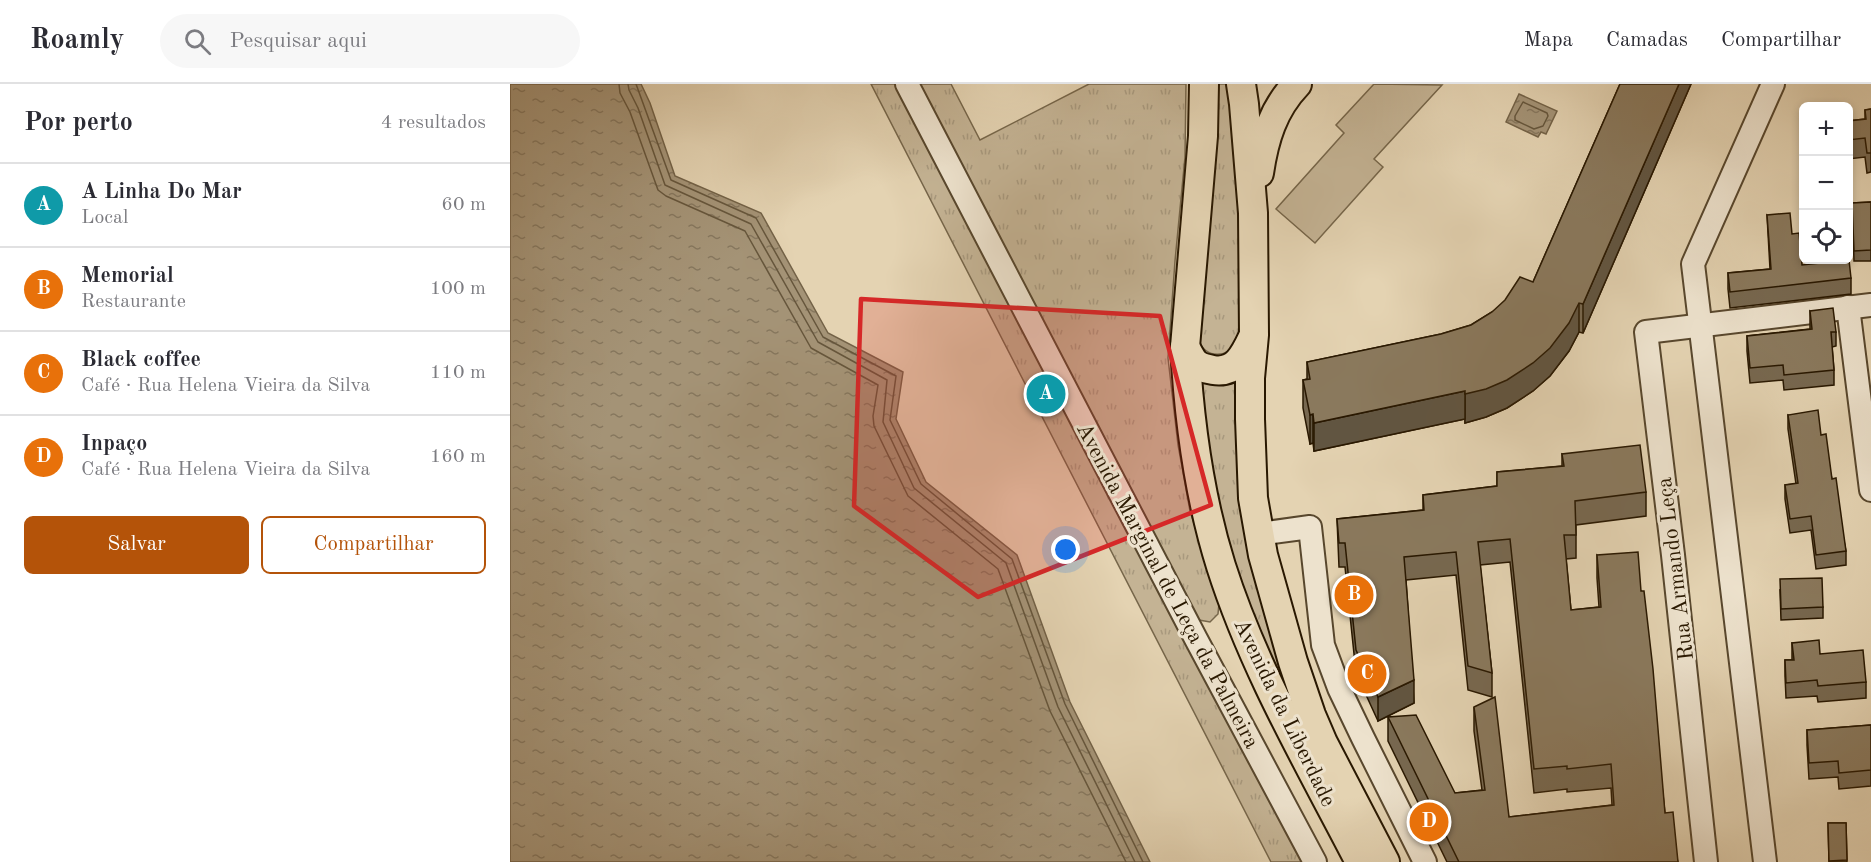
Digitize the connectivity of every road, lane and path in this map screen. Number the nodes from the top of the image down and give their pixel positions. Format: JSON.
{"nodes":[{"id":1,"x":907,"y":84,"type":"edge"},
{"id":2,"x":1204,"y":84,"type":"edge"},
{"id":3,"x":1241,"y":84,"type":"edge"},
{"id":4,"x":1297,"y":84,"type":"edge"},
{"id":5,"x":1773,"y":84,"type":"edge"},
{"id":6,"x":1252,"y":213,"type":"junction"},
{"id":7,"x":1871,"y":305,"type":"edge"},
{"id":8,"x":1848,"y":307,"type":"junction"},
{"id":9,"x":1701,"y":325,"type":"junction"},
{"id":10,"x":1254,"y":335,"type":"junction"},
{"id":11,"x":1185,"y":347,"type":"junction"},
{"id":12,"x":1871,"y":490,"type":"edge"},
{"id":13,"x":1259,"y":534,"type":"junction"},
{"id":14,"x":1315,"y":862,"type":"edge"},
{"id":15,"x":1360,"y":862,"type":"edge"},
{"id":16,"x":1385,"y":862,"type":"edge"},
{"id":17,"x":1425,"y":862,"type":"edge"},
{"id":18,"x":1706,"y":862,"type":"edge"},
{"id":19,"x":1765,"y":862,"type":"edge"}],
"edges":[{"from":1,"to":14,"type":"street","name":"Avenida Marginal de Leça da Palmeira"},
{"from":2,"to":11,"type":"main road","name":"Avenida da Liberdade"},
{"from":3,"to":6,"type":"main road"},
{"from":4,"to":6,"type":"main road"},
{"from":5,"to":9,"type":"street"},
{"from":6,"to":10,"type":"main road","name":"Avenida da Liberdade"},
{"from":7,"to":8,"type":"street","name":"Rua Armando Leça"},
{"from":8,"to":9,"type":"street","name":"Rua Armando Leça"},
{"from":8,"to":12,"type":"street"},
{"from":9,"to":18,"type":"street","name":"Rua Armando Leça"},
{"from":9,"to":19,"type":"street"},
{"from":10,"to":11,"type":"main road"},
{"from":10,"to":13,"type":"main road","name":"Avenida da Liberdade"},
{"from":11,"to":15,"type":"main road","name":"Avenida da Liberdade"},
{"from":13,"to":16,"type":"main road","name":"Avenida da Liberdade"},
{"from":13,"to":17,"type":"street"}]}
